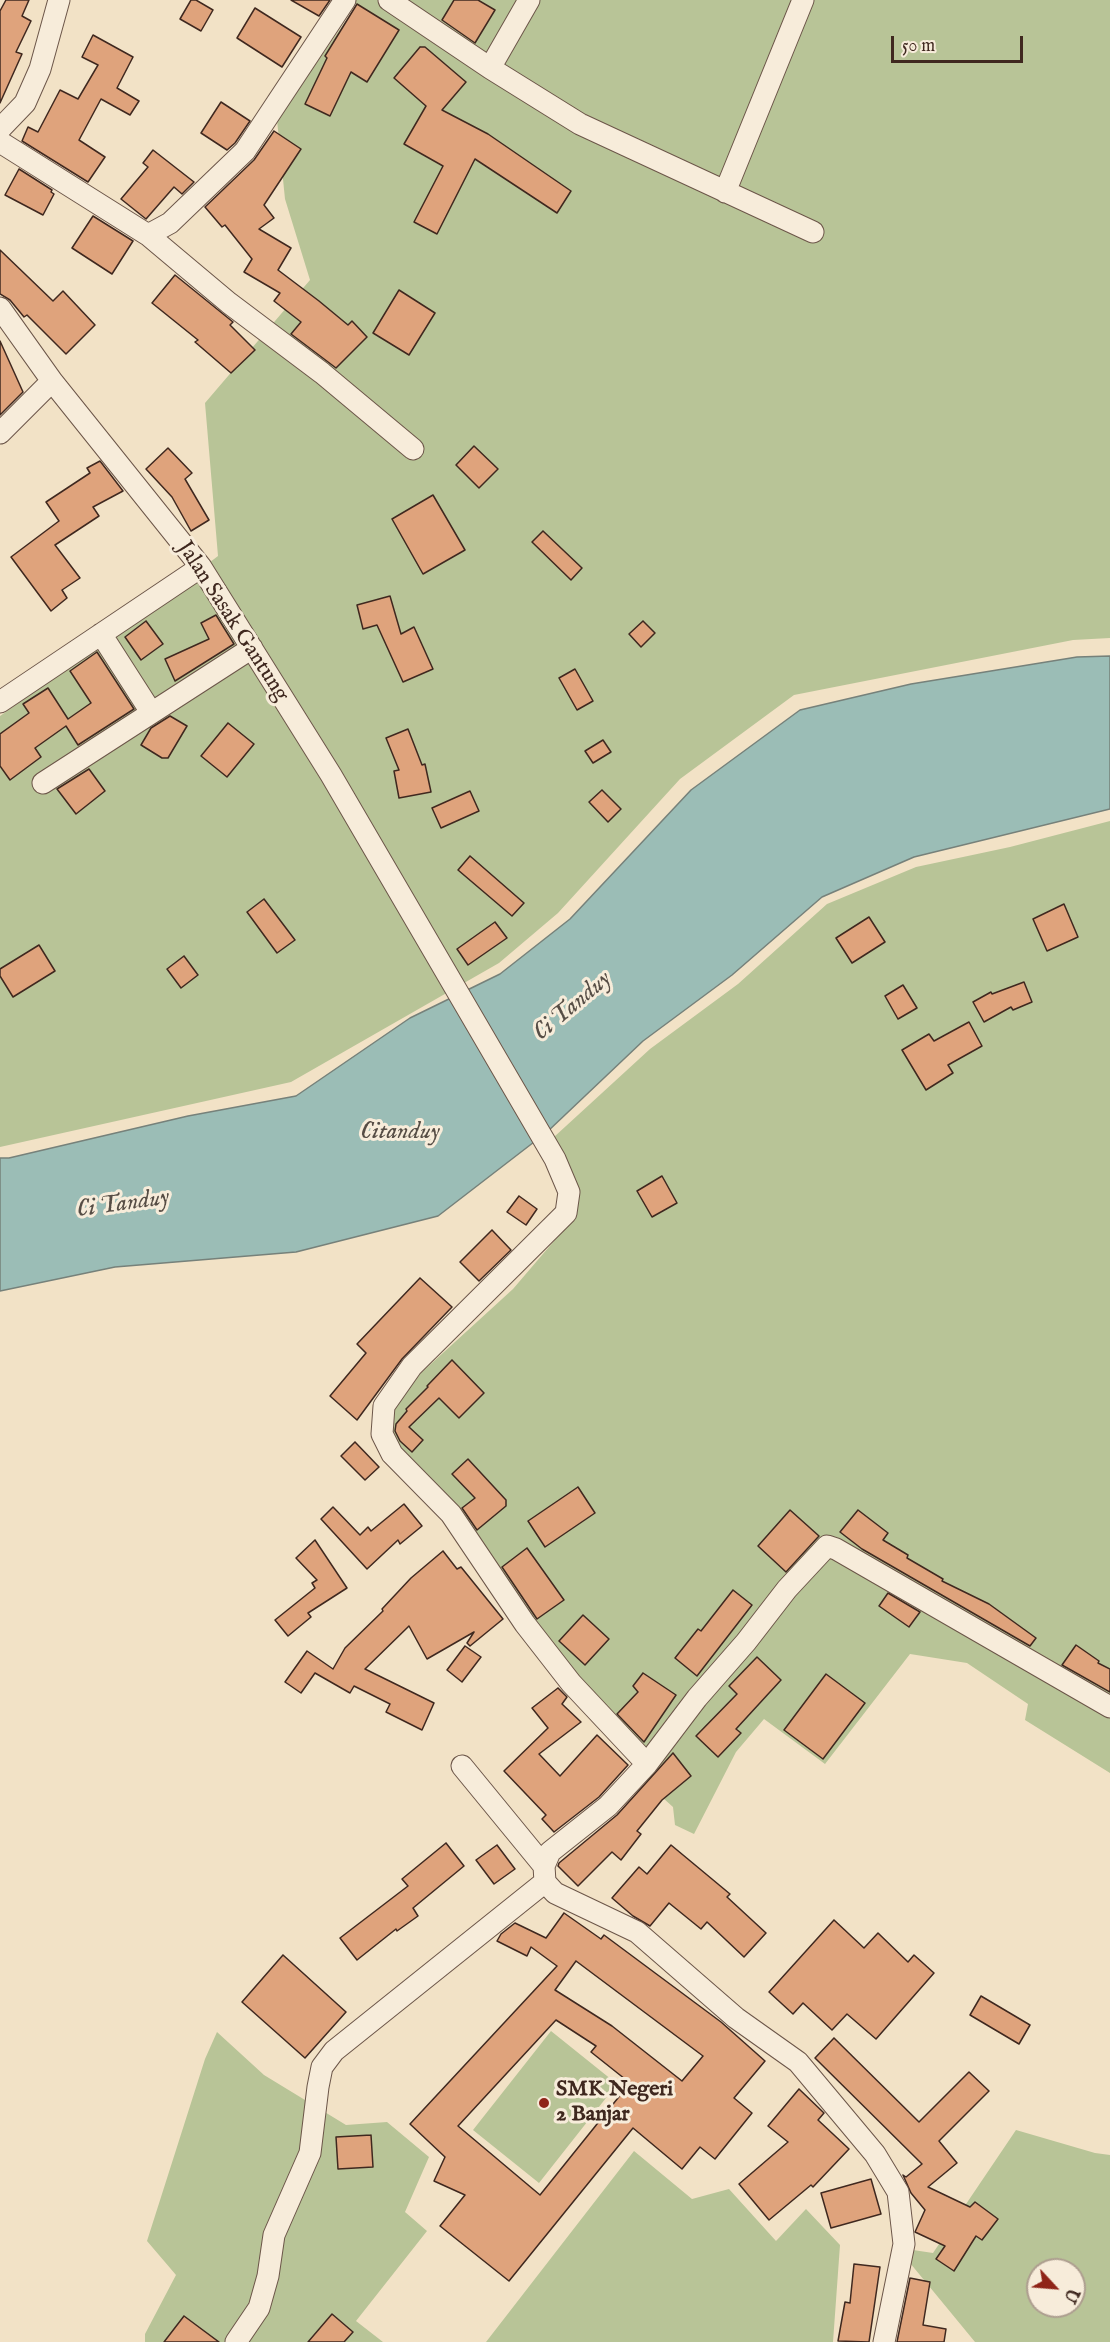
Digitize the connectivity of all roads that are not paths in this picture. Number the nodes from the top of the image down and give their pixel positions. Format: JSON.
{"nodes":[{"id":1,"x":59,"y":0,"type":"edge"},
{"id":2,"x":345,"y":0,"type":"edge"},
{"id":3,"x":389,"y":0,"type":"edge"},
{"id":4,"x":529,"y":0,"type":"edge"},
{"id":5,"x":803,"y":0,"type":"edge"},
{"id":6,"x":489,"y":68,"type":"junction"},
{"id":7,"x":0,"y":129,"type":"edge"},
{"id":8,"x":0,"y":142,"type":"edge"},
{"id":9,"x":725,"y":192,"type":"junction"},
{"id":10,"x":813,"y":232,"type":"dead end"},
{"id":11,"x":148,"y":235,"type":"junction"},
{"id":12,"x":0,"y":308,"type":"edge"},
{"id":13,"x":52,"y":381,"type":"junction"},
{"id":14,"x":0,"y":433,"type":"edge"},
{"id":15,"x":413,"y":449,"type":"dead end"},
{"id":16,"x":201,"y":567,"type":"junction"},
{"id":17,"x":101,"y":634,"type":"junction"},
{"id":18,"x":252,"y":648,"type":"junction"},
{"id":19,"x":1,"y":700,"type":"edge"},
{"id":20,"x":151,"y":712,"type":"junction"},
{"id":21,"x":43,"y":783,"type":"dead end"},
{"id":22,"x":1110,"y":1707,"type":"edge"},
{"id":23,"x":647,"y":1764,"type":"junction"},
{"id":24,"x":462,"y":1766,"type":"dead end"},
{"id":25,"x":544,"y":1874,"type":"junction"},
{"id":26,"x":236,"y":2342,"type":"edge"},
{"id":27,"x":884,"y":2342,"type":"edge"}],
"edges":[{"from":1,"to":7,"type":"street"},
{"from":2,"to":11,"type":"street"},
{"from":3,"to":6,"type":"street"},
{"from":4,"to":6,"type":"street"},
{"from":5,"to":9,"type":"street"},
{"from":6,"to":9,"type":"street"},
{"from":8,"to":11,"type":"street"},
{"from":9,"to":10,"type":"street"},
{"from":11,"to":15,"type":"street"},
{"from":12,"to":13,"type":"street","name":"Jalan Sasak Gantung"},
{"from":13,"to":14,"type":"street"},
{"from":13,"to":16,"type":"street","name":"Jalan Sasak Gantung"},
{"from":16,"to":17,"type":"street"},
{"from":16,"to":18,"type":"street","name":"Jalan Sasak Gantung"},
{"from":17,"to":19,"type":"street"},
{"from":17,"to":20,"type":"street"},
{"from":18,"to":20,"type":"street"},
{"from":18,"to":23,"type":"street","name":"Jalan Sasak Gantung"},
{"from":20,"to":21,"type":"street"},
{"from":22,"to":23,"type":"street"},
{"from":23,"to":25,"type":"street"},
{"from":24,"to":25,"type":"street"},
{"from":25,"to":26,"type":"street"},
{"from":25,"to":27,"type":"street"}]}
